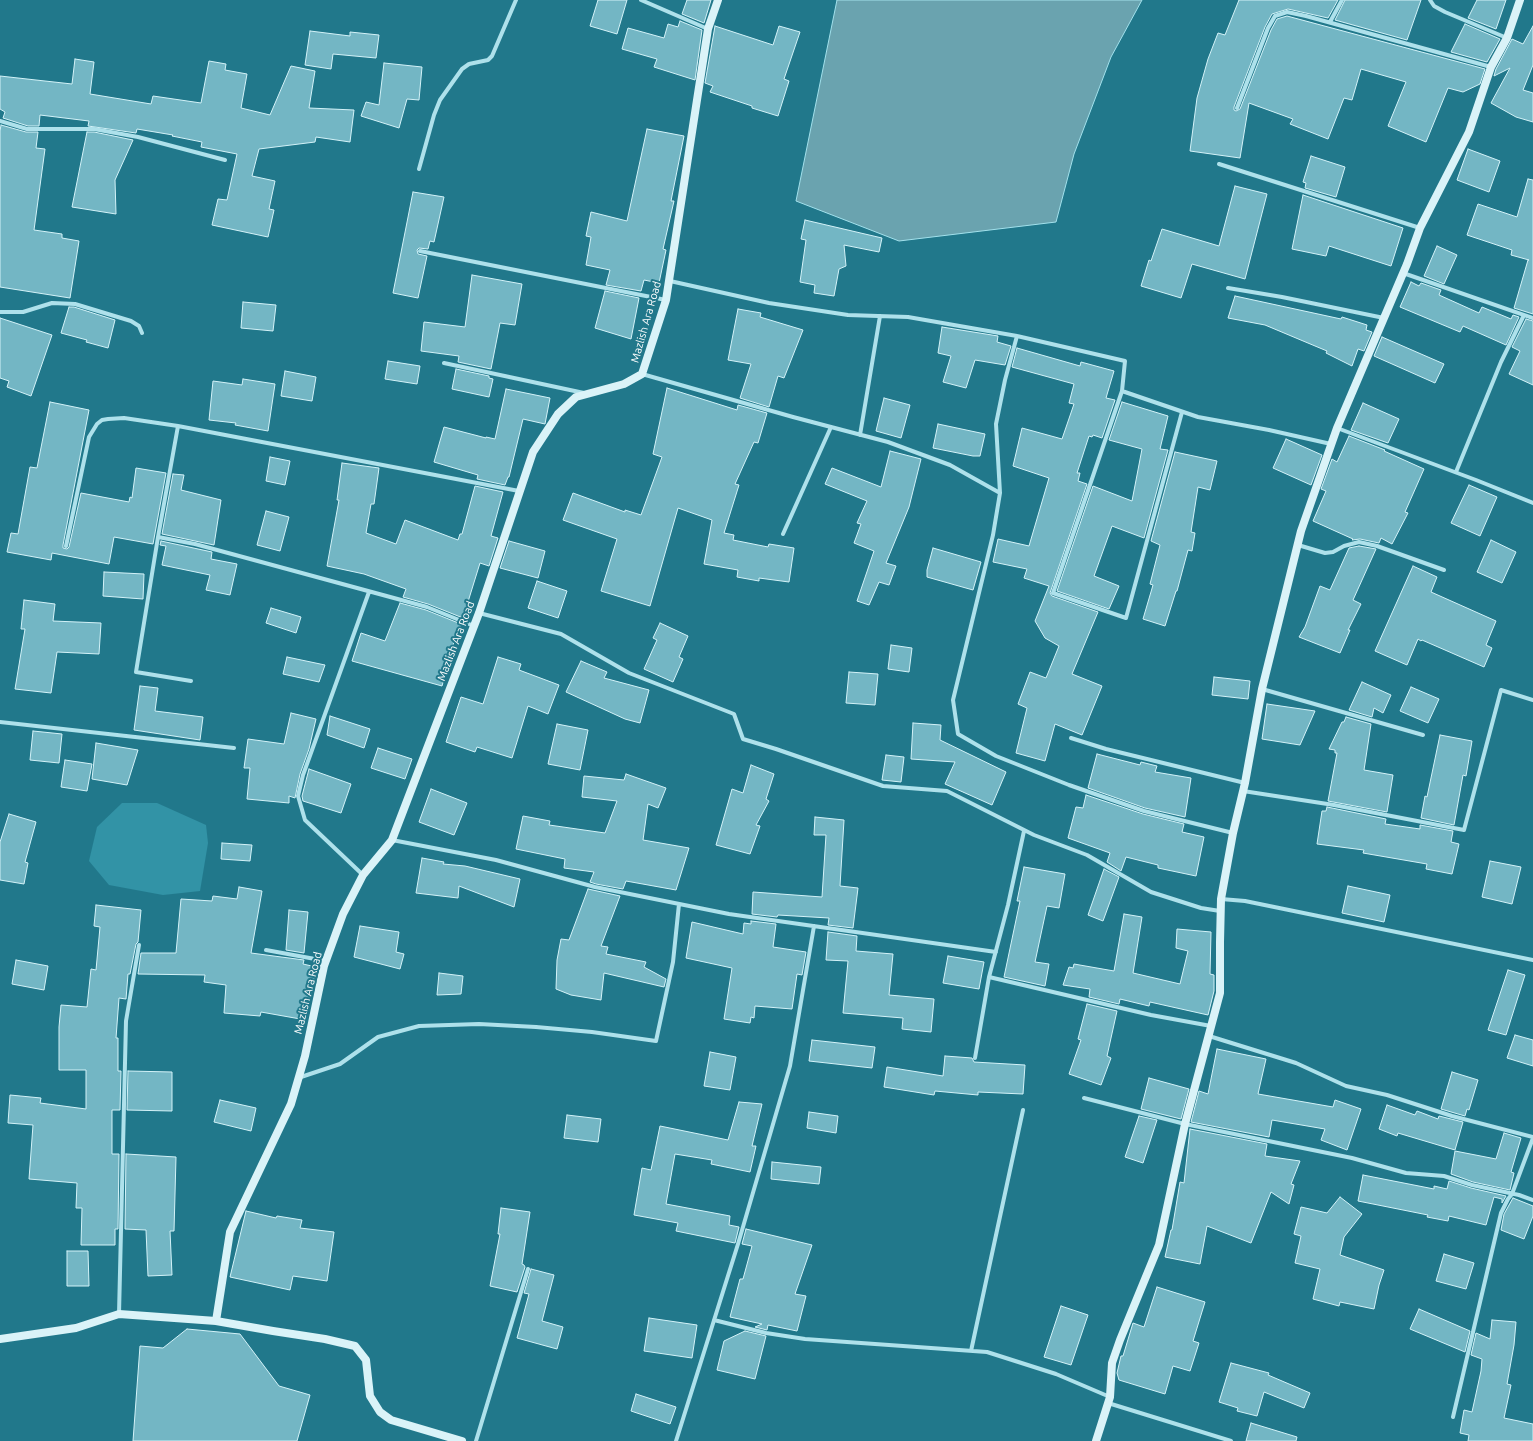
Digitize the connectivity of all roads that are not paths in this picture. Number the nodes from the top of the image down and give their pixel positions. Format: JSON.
{"nodes":[{"id":1,"x":516,"y":0,"type":"edge"},
{"id":2,"x":640,"y":0,"type":"edge"},
{"id":3,"x":718,"y":0,"type":"edge"},
{"id":4,"x":1342,"y":0,"type":"edge"},
{"id":5,"x":1430,"y":0,"type":"edge"},
{"id":6,"x":1520,"y":0,"type":"edge"},
{"id":7,"x":1330,"y":22,"type":"junction"},
{"id":8,"x":708,"y":29,"type":"junction"},
{"id":9,"x":1507,"y":38,"type":"junction"},
{"id":10,"x":1491,"y":67,"type":"junction"},
{"id":11,"x":1237,"y":108,"type":"dead end"},
{"id":12,"x":0,"y":121,"type":"edge"},
{"id":13,"x":225,"y":160,"type":"dead end"},
{"id":14,"x":1219,"y":164,"type":"dead end"},
{"id":15,"x":419,"y":169,"type":"dead end"},
{"id":16,"x":1420,"y":228,"type":"junction"},
{"id":17,"x":420,"y":252,"type":"dead end"},
{"id":18,"x":1403,"y":273,"type":"junction"},
{"id":19,"x":670,"y":281,"type":"junction"},
{"id":20,"x":1228,"y":288,"type":"dead end"},
{"id":21,"x":666,"y":300,"type":"junction"},
{"id":22,"x":0,"y":312,"type":"edge"},
{"id":23,"x":1524,"y":315,"type":"junction"},
{"id":24,"x":880,"y":316,"type":"junction"},
{"id":25,"x":1384,"y":318,"type":"junction"},
{"id":26,"x":1533,"y":318,"type":"edge"},
{"id":27,"x":142,"y":333,"type":"dead end"},
{"id":28,"x":1017,"y":336,"type":"junction"},
{"id":29,"x":444,"y":363,"type":"dead end"},
{"id":30,"x":642,"y":374,"type":"junction"},
{"id":31,"x":1122,"y":391,"type":"junction"},
{"id":32,"x":588,"y":394,"type":"junction"},
{"id":33,"x":1182,"y":412,"type":"junction"},
{"id":34,"x":178,"y":426,"type":"junction"},
{"id":35,"x":831,"y":427,"type":"junction"},
{"id":36,"x":1337,"y":428,"type":"junction"},
{"id":37,"x":860,"y":435,"type":"junction"},
{"id":38,"x":1332,"y":444,"type":"junction"},
{"id":39,"x":1456,"y":472,"type":"junction"},
{"id":40,"x":519,"y":491,"type":"junction"},
{"id":41,"x":1000,"y":493,"type":"junction"},
{"id":42,"x":1533,"y":503,"type":"edge"},
{"id":43,"x":782,"y":534,"type":"dead end"},
{"id":44,"x":158,"y":537,"type":"junction"},
{"id":45,"x":1298,"y":545,"type":"junction"},
{"id":46,"x":66,"y":546,"type":"dead end"},
{"id":47,"x":1444,"y":570,"type":"dead end"},
{"id":48,"x":369,"y":592,"type":"junction"},
{"id":49,"x":479,"y":613,"type":"junction"},
{"id":50,"x":474,"y":626,"type":"junction"},
{"id":51,"x":191,"y":681,"type":"dead end"},
{"id":52,"x":1262,"y":689,"type":"junction"},
{"id":53,"x":1533,"y":700,"type":"edge"},
{"id":54,"x":0,"y":722,"type":"edge"},
{"id":55,"x":1423,"y":735,"type":"dead end"},
{"id":56,"x":1071,"y":738,"type":"dead end"},
{"id":57,"x":234,"y":748,"type":"dead end"},
{"id":58,"x":1244,"y":787,"type":"junction"},
{"id":59,"x":1024,"y":831,"type":"junction"},
{"id":60,"x":1233,"y":833,"type":"junction"},
{"id":61,"x":392,"y":840,"type":"junction"},
{"id":62,"x":363,"y":875,"type":"junction"},
{"id":63,"x":1221,"y":899,"type":"junction"},
{"id":64,"x":678,"y":904,"type":"junction"},
{"id":65,"x":1221,"y":911,"type":"junction"},
{"id":66,"x":814,"y":926,"type":"junction"},
{"id":67,"x":139,"y":945,"type":"dead end"},
{"id":68,"x":266,"y":950,"type":"dead end"},
{"id":69,"x":996,"y":952,"type":"junction"},
{"id":70,"x":1533,"y":960,"type":"edge"},
{"id":71,"x":326,"y":961,"type":"junction"},
{"id":72,"x":989,"y":977,"type":"junction"},
{"id":73,"x":1211,"y":1026,"type":"junction"},
{"id":74,"x":1209,"y":1036,"type":"junction"},
{"id":75,"x":974,"y":1058,"type":"dead end"},
{"id":76,"x":298,"y":1078,"type":"junction"},
{"id":77,"x":1084,"y":1098,"type":"dead end"},
{"id":78,"x":1023,"y":1110,"type":"dead end"},
{"id":79,"x":1185,"y":1124,"type":"junction"},
{"id":80,"x":1533,"y":1137,"type":"edge"},
{"id":81,"x":1512,"y":1194,"type":"junction"},
{"id":82,"x":1533,"y":1200,"type":"edge"},
{"id":83,"x":528,"y":1269,"type":"dead end"},
{"id":84,"x":119,"y":1314,"type":"junction"},
{"id":85,"x":714,"y":1320,"type":"junction"},
{"id":86,"x":216,"y":1321,"type":"junction"},
{"id":87,"x":0,"y":1339,"type":"edge"},
{"id":88,"x":971,"y":1351,"type":"junction"},
{"id":89,"x":1109,"y":1400,"type":"junction"},
{"id":90,"x":1453,"y":1417,"type":"dead end"},
{"id":91,"x":462,"y":1441,"type":"edge"},
{"id":92,"x":476,"y":1441,"type":"edge"},
{"id":93,"x":676,"y":1441,"type":"edge"},
{"id":94,"x":1096,"y":1441,"type":"edge"},
{"id":95,"x":1231,"y":1441,"type":"edge"}],
"edges":[{"from":1,"to":15,"type":"street"},
{"from":2,"to":8,"type":"street"},
{"from":3,"to":8,"type":"street","name":"Mazlish Ara Road"},
{"from":4,"to":7,"type":"street"},
{"from":5,"to":9,"type":"street"},
{"from":6,"to":9,"type":"street"},
{"from":7,"to":10,"type":"street"},
{"from":7,"to":11,"type":"street"},
{"from":8,"to":19,"type":"street","name":"Mazlish Ara Road"},
{"from":9,"to":10,"type":"street"},
{"from":10,"to":16,"type":"street"},
{"from":12,"to":13,"type":"street"},
{"from":14,"to":16,"type":"street"},
{"from":16,"to":18,"type":"street"},
{"from":17,"to":21,"type":"street"},
{"from":18,"to":23,"type":"street"},
{"from":18,"to":25,"type":"street"},
{"from":19,"to":21,"type":"street","name":"Mazlish Ara Road"},
{"from":19,"to":24,"type":"street"},
{"from":20,"to":25,"type":"street"},
{"from":21,"to":30,"type":"street","name":"Mazlish Ara Road"},
{"from":22,"to":27,"type":"street"},
{"from":23,"to":26,"type":"street"},
{"from":23,"to":39,"type":"street"},
{"from":24,"to":28,"type":"street"},
{"from":24,"to":37,"type":"street"},
{"from":25,"to":36,"type":"street"},
{"from":28,"to":31,"type":"street"},
{"from":28,"to":41,"type":"street"},
{"from":29,"to":32,"type":"street"},
{"from":30,"to":32,"type":"street","name":"Mazlish Ara Road"},
{"from":30,"to":35,"type":"street"},
{"from":31,"to":33,"type":"street"},
{"from":31,"to":33,"type":"street"},
{"from":32,"to":40,"type":"street","name":"Mazlish Ara Road"},
{"from":33,"to":38,"type":"street"},
{"from":34,"to":40,"type":"street"},
{"from":34,"to":44,"type":"street"},
{"from":34,"to":46,"type":"street"},
{"from":35,"to":37,"type":"street"},
{"from":35,"to":43,"type":"street"},
{"from":36,"to":38,"type":"street"},
{"from":36,"to":39,"type":"street"},
{"from":37,"to":41,"type":"street"},
{"from":38,"to":45,"type":"street"},
{"from":39,"to":42,"type":"street"},
{"from":40,"to":49,"type":"street","name":"Mazlish Ara Road"},
{"from":41,"to":60,"type":"street"},
{"from":44,"to":48,"type":"street"},
{"from":44,"to":51,"type":"street"},
{"from":45,"to":47,"type":"street"},
{"from":45,"to":52,"type":"street"},
{"from":48,"to":50,"type":"street"},
{"from":48,"to":62,"type":"street"},
{"from":49,"to":50,"type":"street","name":"Mazlish Ara Road"},
{"from":49,"to":59,"type":"street"},
{"from":50,"to":61,"type":"street","name":"Mazlish Ara Road"},
{"from":52,"to":55,"type":"street"},
{"from":52,"to":58,"type":"street"},
{"from":53,"to":58,"type":"street"},
{"from":54,"to":57,"type":"street"},
{"from":56,"to":58,"type":"street"},
{"from":58,"to":60,"type":"street"},
{"from":59,"to":65,"type":"street"},
{"from":59,"to":69,"type":"street"},
{"from":60,"to":63,"type":"street"},
{"from":61,"to":62,"type":"street","name":"Mazlish Ara Road"},
{"from":61,"to":64,"type":"street"},
{"from":62,"to":71,"type":"street","name":"Mazlish Ara Road"},
{"from":63,"to":65,"type":"street"},
{"from":63,"to":70,"type":"street"},
{"from":64,"to":66,"type":"street"},
{"from":64,"to":76,"type":"street"},
{"from":65,"to":73,"type":"street"},
{"from":66,"to":69,"type":"street"},
{"from":66,"to":85,"type":"street"},
{"from":67,"to":84,"type":"street"},
{"from":68,"to":71,"type":"street"},
{"from":69,"to":72,"type":"street"},
{"from":71,"to":76,"type":"street","name":"Mazlish Ara Road"},
{"from":72,"to":73,"type":"street"},
{"from":72,"to":75,"type":"street"},
{"from":73,"to":74,"type":"street"},
{"from":74,"to":79,"type":"street"},
{"from":74,"to":80,"type":"street"},
{"from":76,"to":86,"type":"street","name":"Mazlish Ara Road"},
{"from":77,"to":79,"type":"street"},
{"from":78,"to":88,"type":"street"},
{"from":79,"to":81,"type":"street"},
{"from":79,"to":89,"type":"street"},
{"from":80,"to":81,"type":"street"},
{"from":81,"to":82,"type":"street"},
{"from":81,"to":90,"type":"street"},
{"from":83,"to":92,"type":"street"},
{"from":84,"to":86,"type":"street"},
{"from":84,"to":87,"type":"street"},
{"from":85,"to":88,"type":"street"},
{"from":85,"to":93,"type":"street"},
{"from":86,"to":91,"type":"street"},
{"from":88,"to":89,"type":"street"},
{"from":89,"to":94,"type":"street"},
{"from":89,"to":95,"type":"street"}]}
